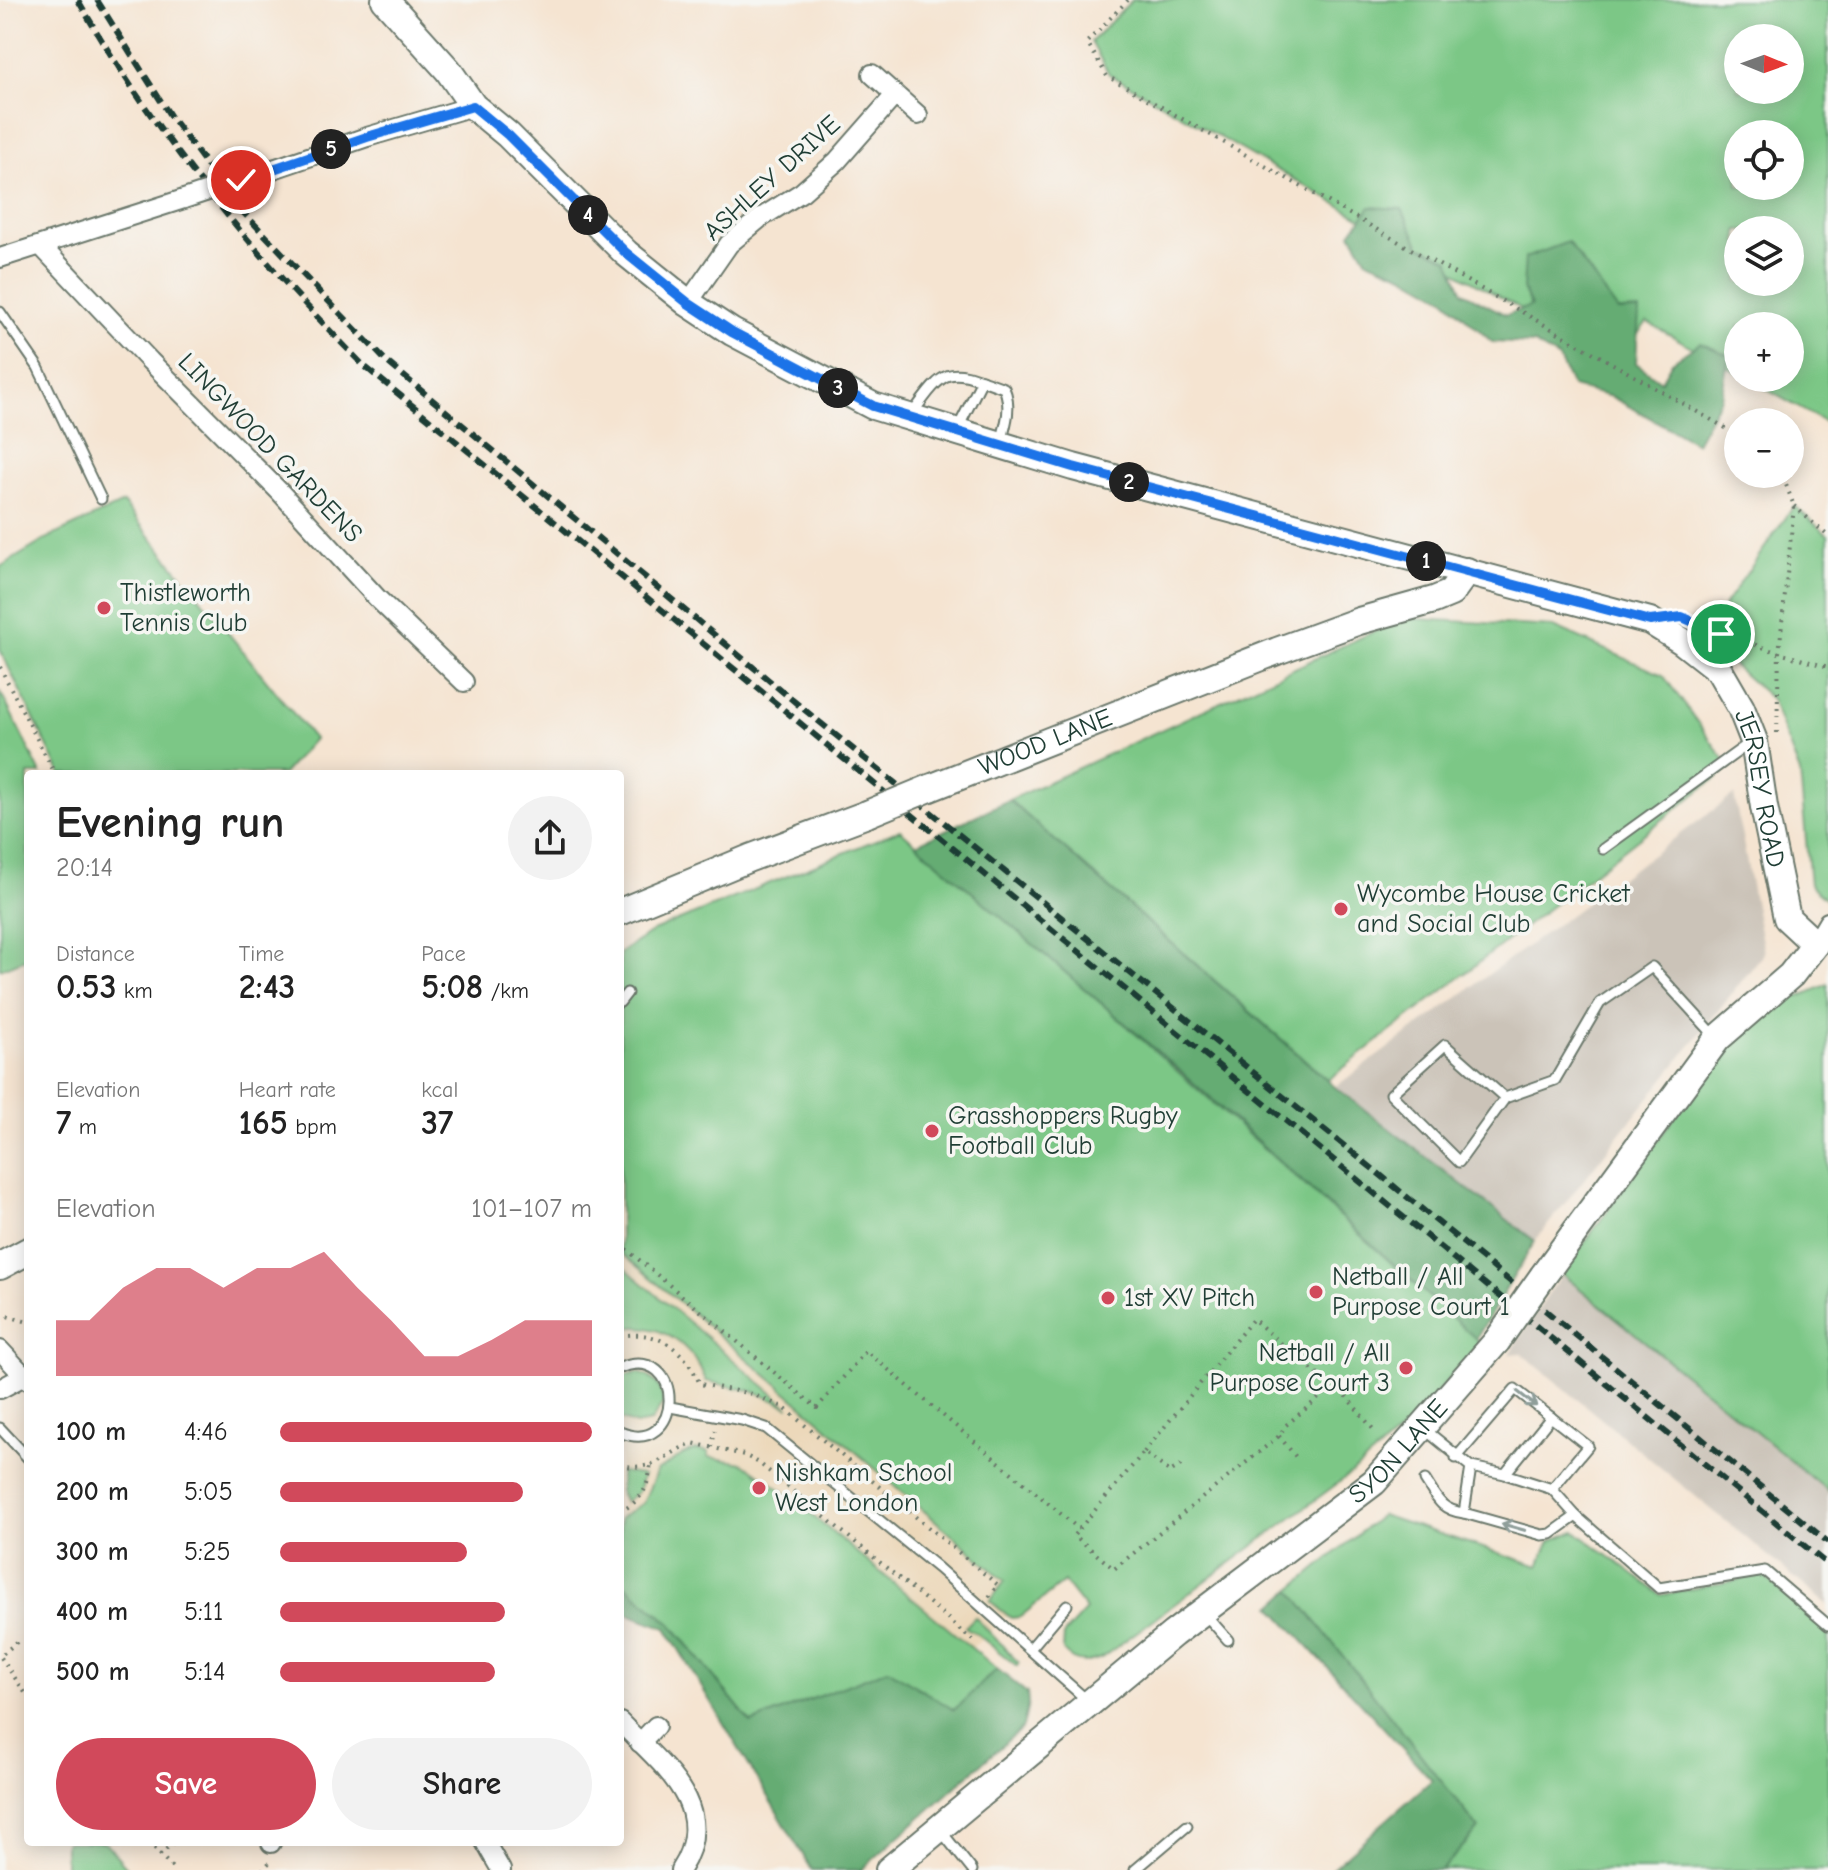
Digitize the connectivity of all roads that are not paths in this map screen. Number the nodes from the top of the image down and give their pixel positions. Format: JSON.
{"nodes":[{"id":1,"x":385,"y":0,"type":"edge"},
{"id":2,"x":872,"y":74,"type":"dead end"},
{"id":3,"x":895,"y":95,"type":"junction"},
{"id":4,"x":473,"y":106,"type":"junction"},
{"id":5,"x":918,"y":115,"type":"dead end"},
{"id":6,"x":41,"y":246,"type":"junction"},
{"id":7,"x":0,"y":258,"type":"edge"},
{"id":8,"x":688,"y":303,"type":"junction"},
{"id":9,"x":0,"y":312,"type":"edge"},
{"id":10,"x":982,"y":380,"type":"junction"},
{"id":11,"x":910,"y":417,"type":"junction"},
{"id":12,"x":957,"y":431,"type":"junction"},
{"id":13,"x":1000,"y":444,"type":"junction"},
{"id":14,"x":101,"y":499,"type":"dead end"},
{"id":15,"x":1467,"y":571,"type":"junction"},
{"id":16,"x":464,"y":682,"type":"dead end"},
{"id":17,"x":1765,"y":739,"type":"junction"},
{"id":18,"x":1603,"y":849,"type":"dead end"},
{"id":19,"x":624,"y":910,"type":"edge"},
{"id":20,"x":1824,"y":937,"type":"edge"},
{"id":21,"x":627,"y":993,"type":"dead end"},
{"id":22,"x":624,"y":997,"type":"edge"},
{"id":23,"x":1717,"y":1039,"type":"junction"},
{"id":24,"x":1505,"y":1098,"type":"junction"},
{"id":25,"x":24,"y":1253,"type":"edge"},
{"id":26,"x":0,"y":1266,"type":"edge"},
{"id":27,"x":0,"y":1350,"type":"edge"},
{"id":28,"x":624,"y":1367,"type":"edge"},
{"id":29,"x":24,"y":1376,"type":"edge"},
{"id":30,"x":24,"y":1379,"type":"edge"},
{"id":31,"x":0,"y":1389,"type":"edge"},
{"id":32,"x":670,"y":1407,"type":"junction"},
{"id":33,"x":1551,"y":1417,"type":"junction"},
{"id":34,"x":0,"y":1428,"type":"edge"},
{"id":35,"x":1423,"y":1428,"type":"junction"},
{"id":36,"x":624,"y":1433,"type":"edge"},
{"id":37,"x":24,"y":1454,"type":"edge"},
{"id":38,"x":1456,"y":1458,"type":"junction"},
{"id":39,"x":1471,"y":1467,"type":"junction"},
{"id":40,"x":1505,"y":1474,"type":"junction"},
{"id":41,"x":1425,"y":1480,"type":"dead end"},
{"id":42,"x":1552,"y":1489,"type":"junction"},
{"id":43,"x":1464,"y":1513,"type":"junction"},
{"id":44,"x":1576,"y":1516,"type":"junction"},
{"id":45,"x":1067,"y":1605,"type":"dead end"},
{"id":46,"x":1203,"y":1611,"type":"junction"},
{"id":47,"x":1828,"y":1625,"type":"edge"},
{"id":48,"x":1228,"y":1640,"type":"dead end"},
{"id":49,"x":1030,"y":1649,"type":"junction"},
{"id":50,"x":1089,"y":1702,"type":"junction"},
{"id":51,"x":624,"y":1726,"type":"edge"},
{"id":52,"x":656,"y":1726,"type":"dead end"},
{"id":53,"x":640,"y":1743,"type":"junction"},
{"id":54,"x":1187,"y":1826,"type":"dead end"},
{"id":55,"x":939,"y":1828,"type":"junction"},
{"id":56,"x":487,"y":1846,"type":"edge"},
{"id":57,"x":501,"y":1870,"type":"edge"},
{"id":58,"x":680,"y":1870,"type":"edge"},
{"id":59,"x":889,"y":1870,"type":"edge"},
{"id":60,"x":972,"y":1870,"type":"edge"},
{"id":61,"x":1135,"y":1870,"type":"edge"}],
"edges":[{"from":1,"to":4,"type":"street","name":"JERSEY ROAD"},
{"from":2,"to":3,"type":"street"},
{"from":3,"to":5,"type":"street"},
{"from":3,"to":8,"type":"street","name":"ASHLEY DRIVE"},
{"from":4,"to":6,"type":"street","bridge":true},
{"from":4,"to":8,"type":"street","name":"JERSEY ROAD"},
{"from":6,"to":7,"type":"street"},
{"from":6,"to":16,"type":"street","name":"LINGWOOD GARDENS"},
{"from":8,"to":11,"type":"street","name":"JERSEY ROAD"},
{"from":9,"to":14,"type":"lane"},
{"from":10,"to":11,"type":"lane"},
{"from":10,"to":12,"type":"lane"},
{"from":10,"to":13,"type":"lane"},
{"from":11,"to":12,"type":"street","name":"JERSEY ROAD"},
{"from":12,"to":13,"type":"street","name":"JERSEY ROAD"},
{"from":13,"to":15,"type":"street","name":"JERSEY ROAD"},
{"from":15,"to":17,"type":"street","name":"JERSEY ROAD"},
{"from":15,"to":19,"type":"street","name":"WOOD LANE","bridge":true},
{"from":17,"to":18,"type":"lane"},
{"from":17,"to":20,"type":"street","name":"JERSEY ROAD"},
{"from":20,"to":23,"type":"street","name":"SYON LANE"},
{"from":21,"to":22,"type":"lane"},
{"from":23,"to":24,"type":"lane"},
{"from":23,"to":35,"type":"street","name":"SYON LANE","bridge":true},
{"from":24,"to":24,"type":"lane"},
{"from":25,"to":26,"type":"street"},
{"from":27,"to":29,"type":"street"},
{"from":28,"to":32,"type":"lane"},
{"from":30,"to":31,"type":"street"},
{"from":32,"to":36,"type":"lane"},
{"from":32,"to":49,"type":"lane"},
{"from":38,"to":33,"type":"lane","one_way":true},
{"from":33,"to":40,"type":"lane"},
{"from":33,"to":42,"type":"lane"},
{"from":34,"to":37,"type":"lane"},
{"from":35,"to":38,"type":"lane"},
{"from":35,"to":46,"type":"street","name":"SYON LANE"},
{"from":38,"to":39,"type":"lane"},
{"from":39,"to":40,"type":"lane"},
{"from":39,"to":43,"type":"lane"},
{"from":40,"to":42,"type":"lane"},
{"from":41,"to":43,"type":"lane"},
{"from":42,"to":44,"type":"lane"},
{"from":44,"to":43,"type":"lane","one_way":true},
{"from":44,"to":47,"type":"lane"},
{"from":45,"to":49,"type":"lane"},
{"from":46,"to":48,"type":"lane"},
{"from":46,"to":50,"type":"street","name":"SYON LANE"},
{"from":49,"to":50,"type":"lane"},
{"from":50,"to":55,"type":"street","name":"SYON LANE"},
{"from":51,"to":53,"type":"street"},
{"from":52,"to":53,"type":"street"},
{"from":53,"to":58,"type":"street"},
{"from":54,"to":61,"type":"lane"},
{"from":55,"to":59,"type":"street","name":"SYON LANE"},
{"from":55,"to":60,"type":"lane"},
{"from":56,"to":57,"type":"street"}]}
